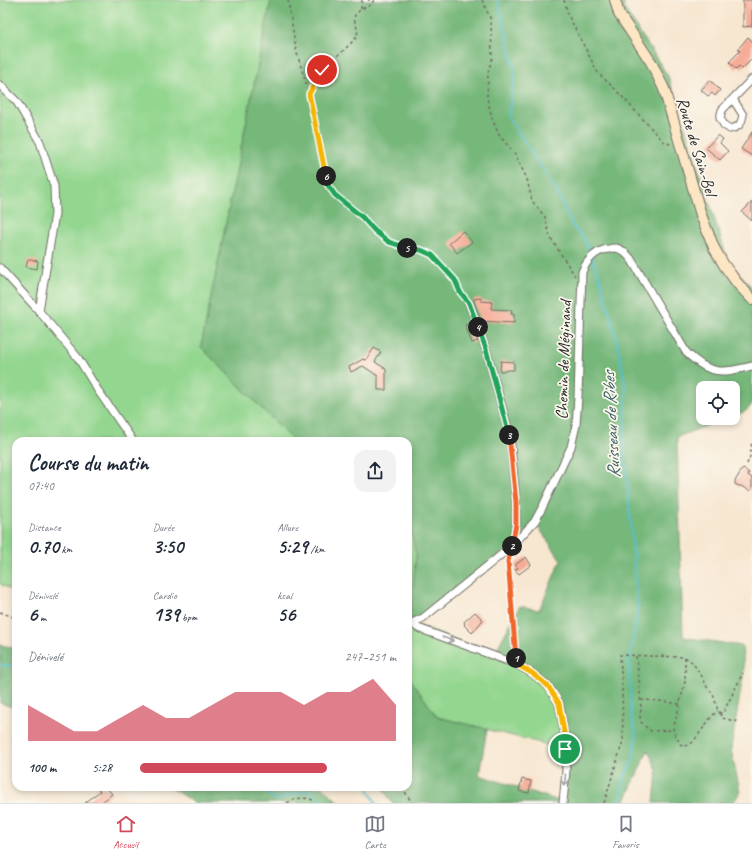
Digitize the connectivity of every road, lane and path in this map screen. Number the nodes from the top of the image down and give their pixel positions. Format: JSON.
{"nodes":[{"id":1,"x":288,"y":0,"type":"edge"},
{"id":2,"x":362,"y":0,"type":"edge"},
{"id":3,"x":374,"y":0,"type":"edge"},
{"id":4,"x":482,"y":0,"type":"edge"},
{"id":5,"x":564,"y":0,"type":"edge"},
{"id":6,"x":615,"y":0,"type":"edge"},
{"id":7,"x":361,"y":9,"type":"junction"},
{"id":8,"x":752,"y":79,"type":"edge"},
{"id":9,"x":0,"y":85,"type":"edge"},
{"id":10,"x":309,"y":94,"type":"junction"},
{"id":11,"x":733,"y":99,"type":"dead end"},
{"id":12,"x":681,"y":149,"type":"junction"},
{"id":13,"x":0,"y":268,"type":"edge"},
{"id":14,"x":581,"y":286,"type":"junction"},
{"id":15,"x":752,"y":299,"type":"edge"},
{"id":16,"x":469,"y":303,"type":"joint"},
{"id":17,"x":39,"y":311,"type":"junction"},
{"id":18,"x":752,"y":366,"type":"edge"},
{"id":19,"x":130,"y":437,"type":"edge"},
{"id":20,"x":752,"y":441,"type":"edge"},
{"id":21,"x":747,"y":464,"type":"dead end"},
{"id":22,"x":512,"y":546,"type":"junction"},
{"id":23,"x":0,"y":612,"type":"edge"},
{"id":24,"x":12,"y":616,"type":"edge"},
{"id":25,"x":412,"y":622,"type":"edge"},
{"id":26,"x":412,"y":624,"type":"edge"},
{"id":27,"x":634,"y":656,"type":"junction"},
{"id":28,"x":685,"y":657,"type":"junction"},
{"id":29,"x":516,"y":664,"type":"junction"},
{"id":30,"x":743,"y":673,"type":"dead end"},
{"id":31,"x":641,"y":700,"type":"junction"},
{"id":32,"x":680,"y":704,"type":"junction"},
{"id":33,"x":718,"y":711,"type":"junction"},
{"id":34,"x":720,"y":713,"type":"junction"},
{"id":35,"x":739,"y":722,"type":"dead end"},
{"id":36,"x":672,"y":730,"type":"junction"},
{"id":37,"x":404,"y":791,"type":"edge"},
{"id":38,"x":316,"y":801,"type":"dead end"},
{"id":39,"x":287,"y":803,"type":"edge"},
{"id":40,"x":412,"y":803,"type":"edge"},
{"id":41,"x":563,"y":803,"type":"edge"},
{"id":42,"x":604,"y":803,"type":"edge"}],
"edges":[{"from":1,"to":10,"type":"path"},
{"from":2,"to":7,"type":"path"},
{"from":3,"to":7,"type":"path"},
{"from":4,"to":14,"type":"path"},
{"from":5,"to":12,"type":"path"},
{"from":6,"to":12,"type":"main road","name":"Route de Sain-Bel"},
{"from":7,"to":10,"type":"path"},
{"from":8,"to":11,"type":"street"},
{"from":9,"to":17,"type":"street"},
{"from":10,"to":16,"type":"path"},
{"from":12,"to":15,"type":"main road","name":"Route de Sain-Bel"},
{"from":13,"to":17,"type":"street"},
{"from":14,"to":18,"type":"street","name":"Chemin de Méginand"},
{"from":14,"to":22,"type":"street","name":"Chemin de Méginand"},
{"from":16,"to":22,"type":"street"},
{"from":17,"to":19,"type":"street"},
{"from":20,"to":21,"type":"path"},
{"from":22,"to":25,"type":"street","name":"Chemin de Méginand"},
{"from":22,"to":29,"type":"path"},
{"from":23,"to":24,"type":"path"},
{"from":26,"to":29,"type":"street","one_way":true},
{"from":27,"to":28,"type":"path"},
{"from":27,"to":31,"type":"path"},
{"from":27,"to":42,"type":"path"},
{"from":28,"to":32,"type":"path"},
{"from":28,"to":33,"type":"path"},
{"from":29,"to":41,"type":"street","one_way":true},
{"from":30,"to":34,"type":"path"},
{"from":31,"to":32,"type":"path"},
{"from":31,"to":36,"type":"path"},
{"from":32,"to":36,"type":"path"},
{"from":33,"to":34,"type":"path"},
{"from":33,"to":36,"type":"path"},
{"from":34,"to":35,"type":"path"},
{"from":37,"to":40,"type":"path"},
{"from":38,"to":39,"type":"path"}]}
